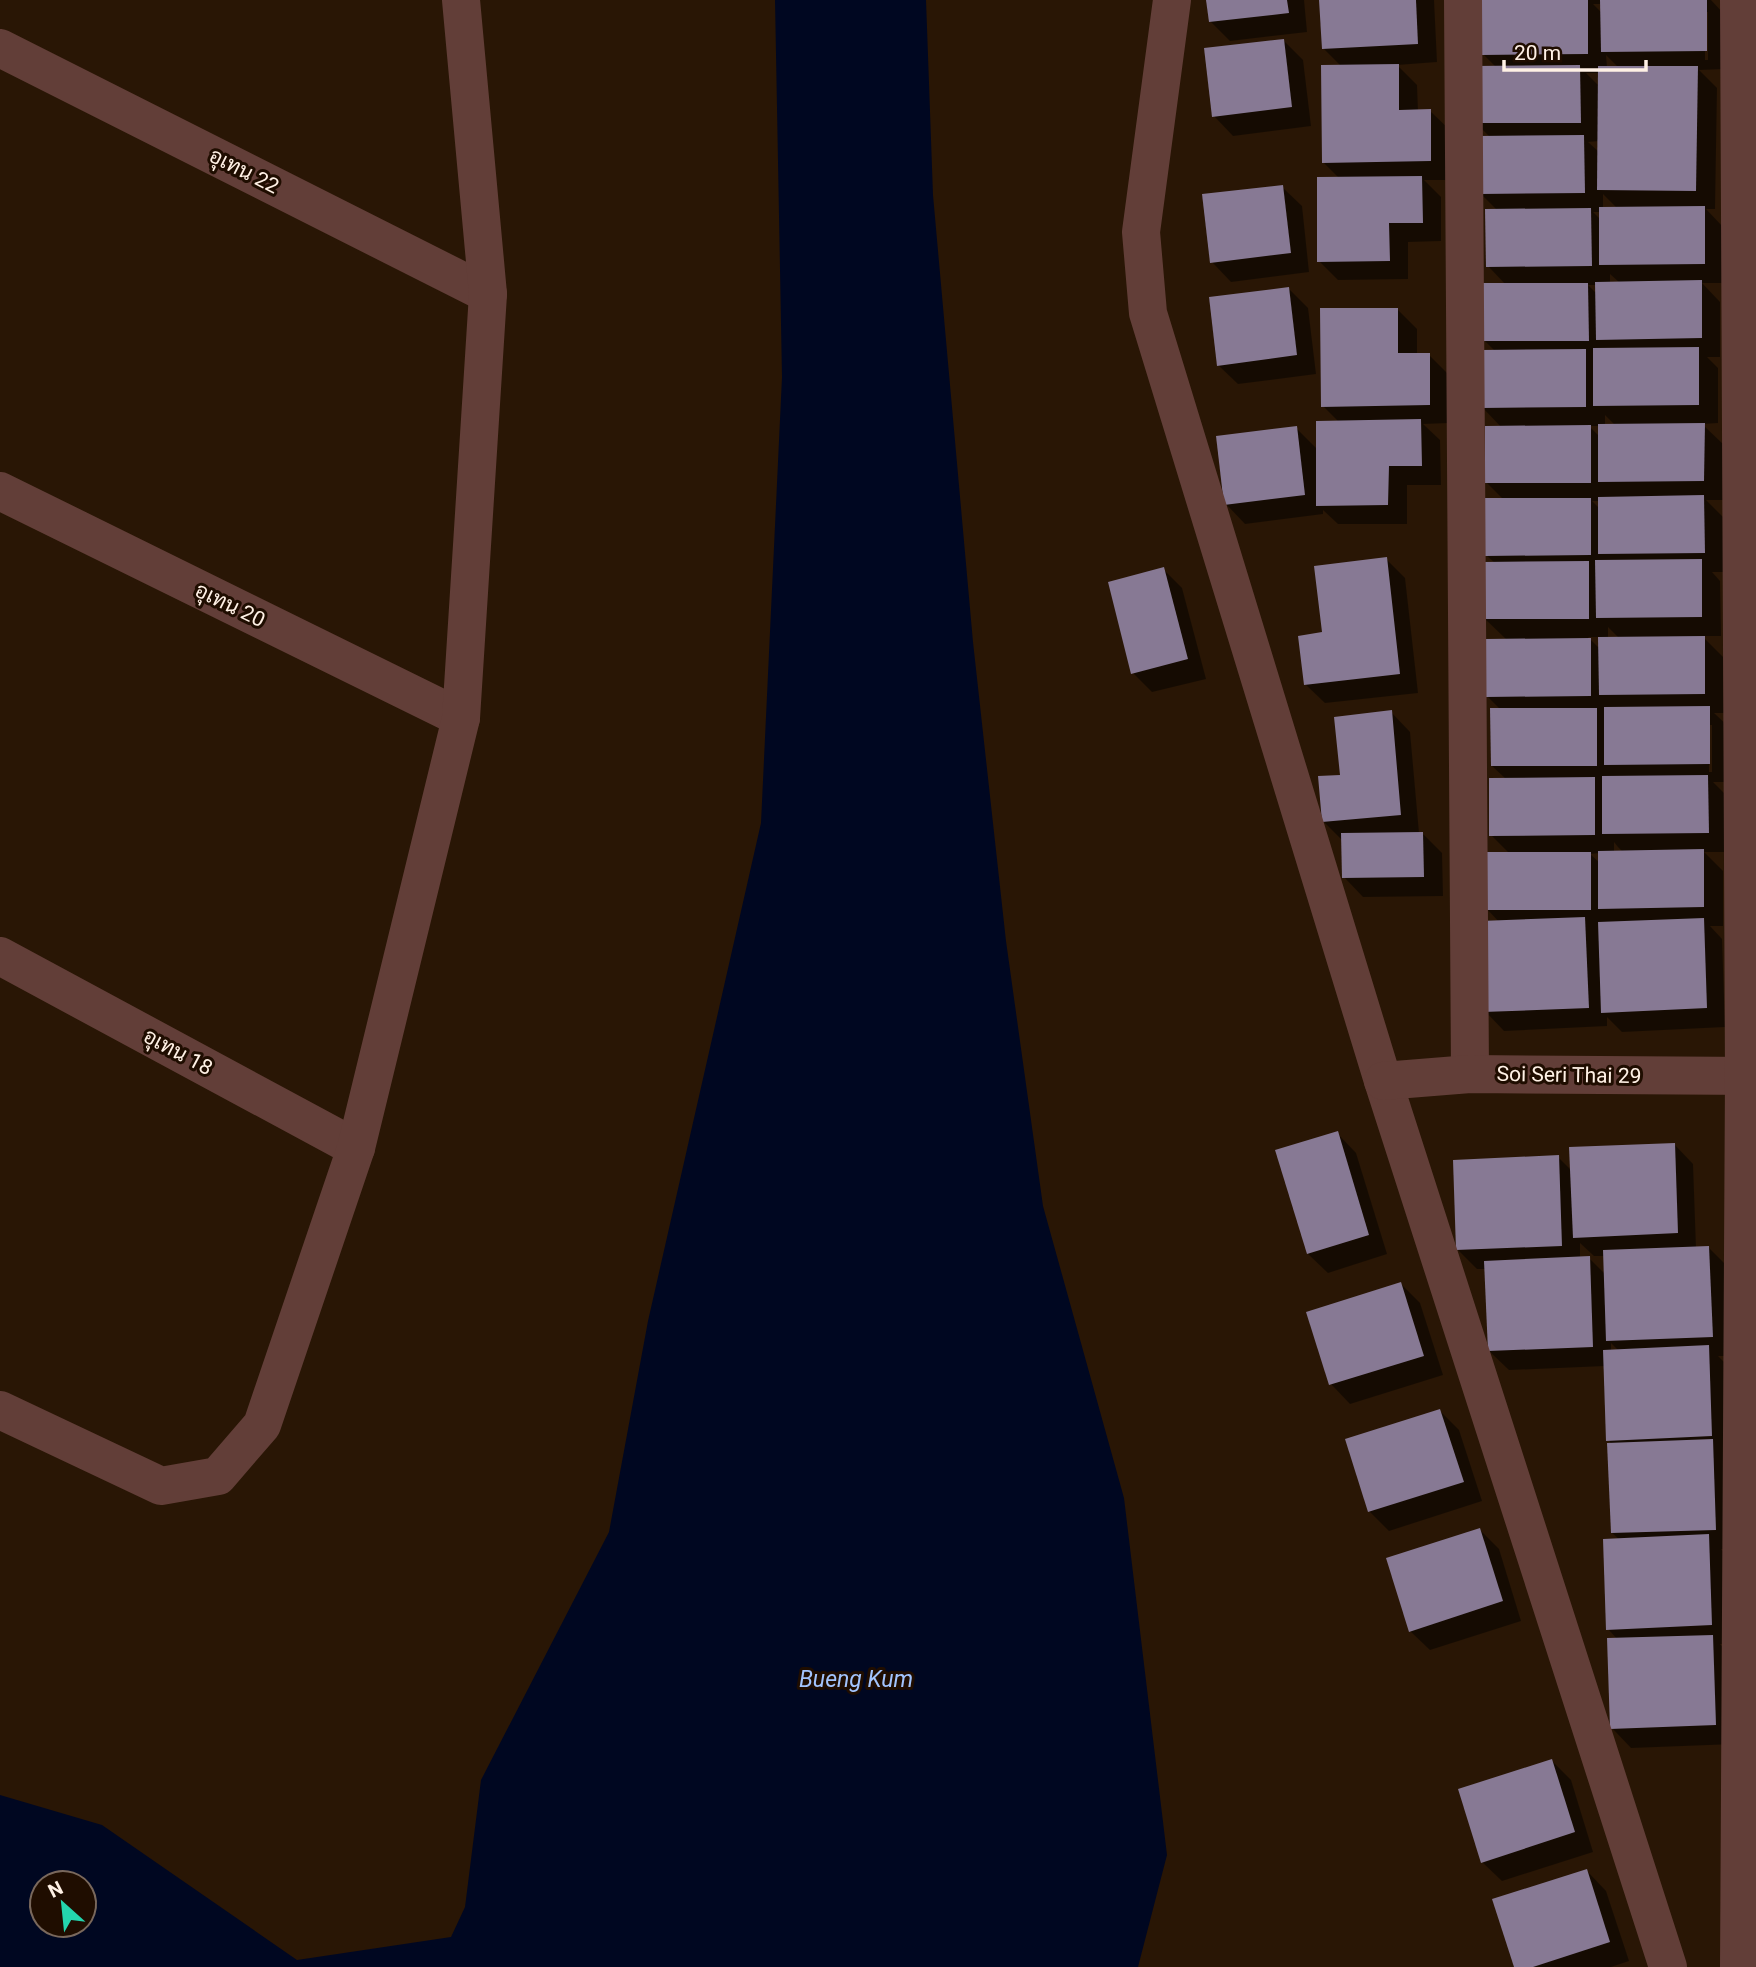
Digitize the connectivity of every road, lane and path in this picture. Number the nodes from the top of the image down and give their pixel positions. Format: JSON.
{"nodes":[{"id":1,"x":461,"y":0,"type":"edge"},
{"id":2,"x":1172,"y":0,"type":"edge"},
{"id":3,"x":1463,"y":0,"type":"edge"},
{"id":4,"x":1739,"y":0,"type":"edge"},
{"id":5,"x":0,"y":48,"type":"edge"},
{"id":6,"x":488,"y":294,"type":"junction"},
{"id":7,"x":0,"y":491,"type":"edge"},
{"id":8,"x":461,"y":718,"type":"junction"},
{"id":9,"x":0,"y":956,"type":"edge"},
{"id":10,"x":1470,"y":1073,"type":"junction"},
{"id":11,"x":1750,"y":1077,"type":"edge"},
{"id":12,"x":1382,"y":1081,"type":"junction"},
{"id":13,"x":356,"y":1148,"type":"junction"},
{"id":14,"x":0,"y":1410,"type":"edge"},
{"id":15,"x":1668,"y":1967,"type":"edge"},
{"id":16,"x":1739,"y":1967,"type":"edge"}],
"edges":[{"from":1,"to":6,"type":"street"},
{"from":2,"to":12,"type":"street"},
{"from":3,"to":10,"type":"street"},
{"from":4,"to":11,"type":"street"},
{"from":5,"to":6,"type":"street","name":"อุเทน 22"},
{"from":6,"to":8,"type":"street"},
{"from":7,"to":8,"type":"street","name":"อุเทน 20"},
{"from":8,"to":13,"type":"street"},
{"from":9,"to":13,"type":"street","name":"อุเทน 18"},
{"from":10,"to":11,"type":"street","name":"Soi Seri Thai 29"},
{"from":10,"to":12,"type":"street","name":"Soi Seri Thai 29"},
{"from":11,"to":16,"type":"street"},
{"from":12,"to":15,"type":"street"},
{"from":13,"to":14,"type":"street"}]}
